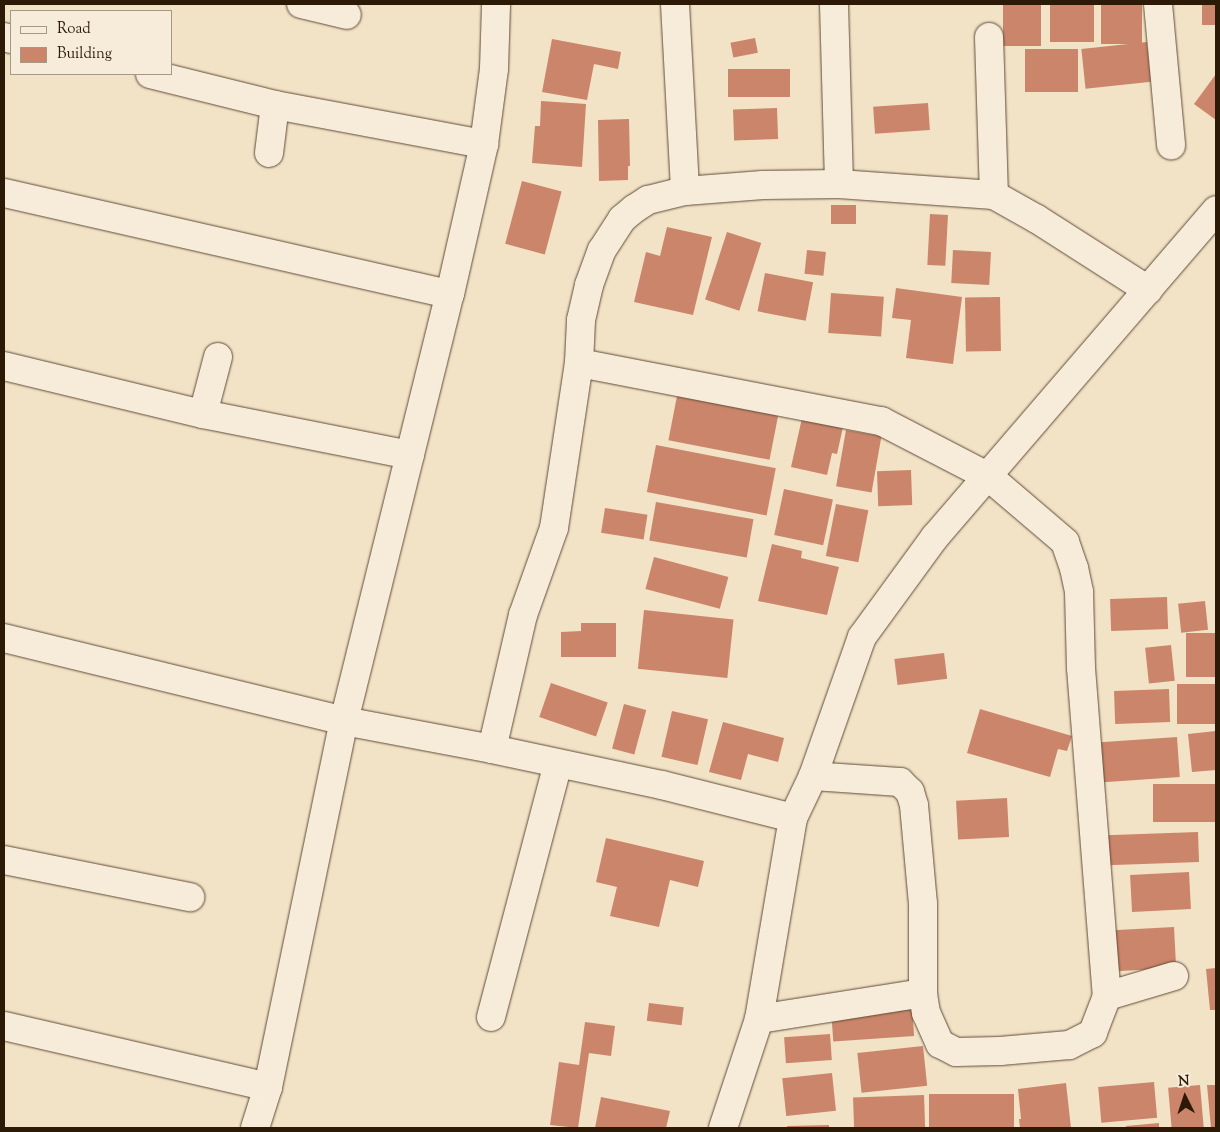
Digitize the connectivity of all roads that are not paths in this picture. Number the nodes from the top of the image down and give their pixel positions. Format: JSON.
{"nodes":[{"id":1,"x":301,"y":4,"type":"edge"},
{"id":2,"x":496,"y":4,"type":"edge"},
{"id":3,"x":675,"y":4,"type":"edge"},
{"id":4,"x":834,"y":4,"type":"edge"},
{"id":5,"x":1158,"y":4,"type":"edge"},
{"id":6,"x":347,"y":15,"type":"dead end"},
{"id":7,"x":989,"y":37,"type":"dead end"},
{"id":8,"x":154,"y":75,"type":"edge"},
{"id":9,"x":275,"y":105,"type":"junction"},
{"id":10,"x":484,"y":144,"type":"junction"},
{"id":11,"x":1171,"y":145,"type":"dead end"},
{"id":12,"x":269,"y":153,"type":"dead end"},
{"id":13,"x":839,"y":184,"type":"junction"},
{"id":14,"x":685,"y":191,"type":"junction"},
{"id":15,"x":4,"y":193,"type":"edge"},
{"id":16,"x":994,"y":195,"type":"junction"},
{"id":17,"x":1216,"y":210,"type":"edge"},
{"id":18,"x":1148,"y":290,"type":"junction"},
{"id":19,"x":450,"y":294,"type":"junction"},
{"id":20,"x":218,"y":357,"type":"dead end"},
{"id":21,"x":579,"y":363,"type":"junction"},
{"id":22,"x":4,"y":366,"type":"edge"},
{"id":23,"x":203,"y":414,"type":"junction"},
{"id":24,"x":410,"y":455,"type":"junction"},
{"id":25,"x":989,"y":477,"type":"junction"},
{"id":26,"x":4,"y":638,"type":"edge"},
{"id":27,"x":344,"y":721,"type":"junction"},
{"id":28,"x":492,"y":749,"type":"junction"},
{"id":29,"x":558,"y":764,"type":"junction"},
{"id":30,"x":813,"y":776,"type":"junction"},
{"id":31,"x":793,"y":818,"type":"junction"},
{"id":32,"x":4,"y":860,"type":"edge"},
{"id":33,"x":190,"y":897,"type":"dead end"},
{"id":34,"x":1174,"y":976,"type":"dead end"},
{"id":35,"x":923,"y":993,"type":"junction"},
{"id":36,"x":1107,"y":996,"type":"junction"},
{"id":37,"x":491,"y":1017,"type":"dead end"},
{"id":38,"x":759,"y":1019,"type":"junction"},
{"id":39,"x":4,"y":1026,"type":"edge"},
{"id":40,"x":268,"y":1087,"type":"junction"},
{"id":41,"x":255,"y":1128,"type":"edge"},
{"id":42,"x":723,"y":1128,"type":"edge"}],
"edges":[{"from":1,"to":6,"type":"street"},
{"from":2,"to":10,"type":"street"},
{"from":3,"to":14,"type":"street"},
{"from":4,"to":13,"type":"street"},
{"from":5,"to":11,"type":"street"},
{"from":7,"to":16,"type":"street"},
{"from":8,"to":9,"type":"street"},
{"from":9,"to":10,"type":"street"},
{"from":9,"to":12,"type":"street"},
{"from":10,"to":19,"type":"street"},
{"from":13,"to":14,"type":"street"},
{"from":13,"to":16,"type":"street"},
{"from":14,"to":21,"type":"street"},
{"from":15,"to":19,"type":"street"},
{"from":16,"to":18,"type":"street"},
{"from":17,"to":18,"type":"street"},
{"from":18,"to":25,"type":"street"},
{"from":19,"to":24,"type":"street"},
{"from":20,"to":23,"type":"street"},
{"from":21,"to":25,"type":"street"},
{"from":21,"to":28,"type":"street"},
{"from":22,"to":23,"type":"street"},
{"from":23,"to":24,"type":"street"},
{"from":24,"to":27,"type":"street"},
{"from":25,"to":30,"type":"street"},
{"from":25,"to":36,"type":"street"},
{"from":26,"to":27,"type":"street"},
{"from":27,"to":28,"type":"street"},
{"from":27,"to":40,"type":"street"},
{"from":28,"to":29,"type":"street"},
{"from":29,"to":31,"type":"street"},
{"from":29,"to":37,"type":"street"},
{"from":30,"to":31,"type":"street"},
{"from":30,"to":35,"type":"street"},
{"from":31,"to":38,"type":"street"},
{"from":32,"to":33,"type":"street"},
{"from":34,"to":36,"type":"street"},
{"from":35,"to":36,"type":"street"},
{"from":35,"to":38,"type":"street"},
{"from":38,"to":42,"type":"street"},
{"from":39,"to":40,"type":"street"},
{"from":40,"to":41,"type":"street"}]}
